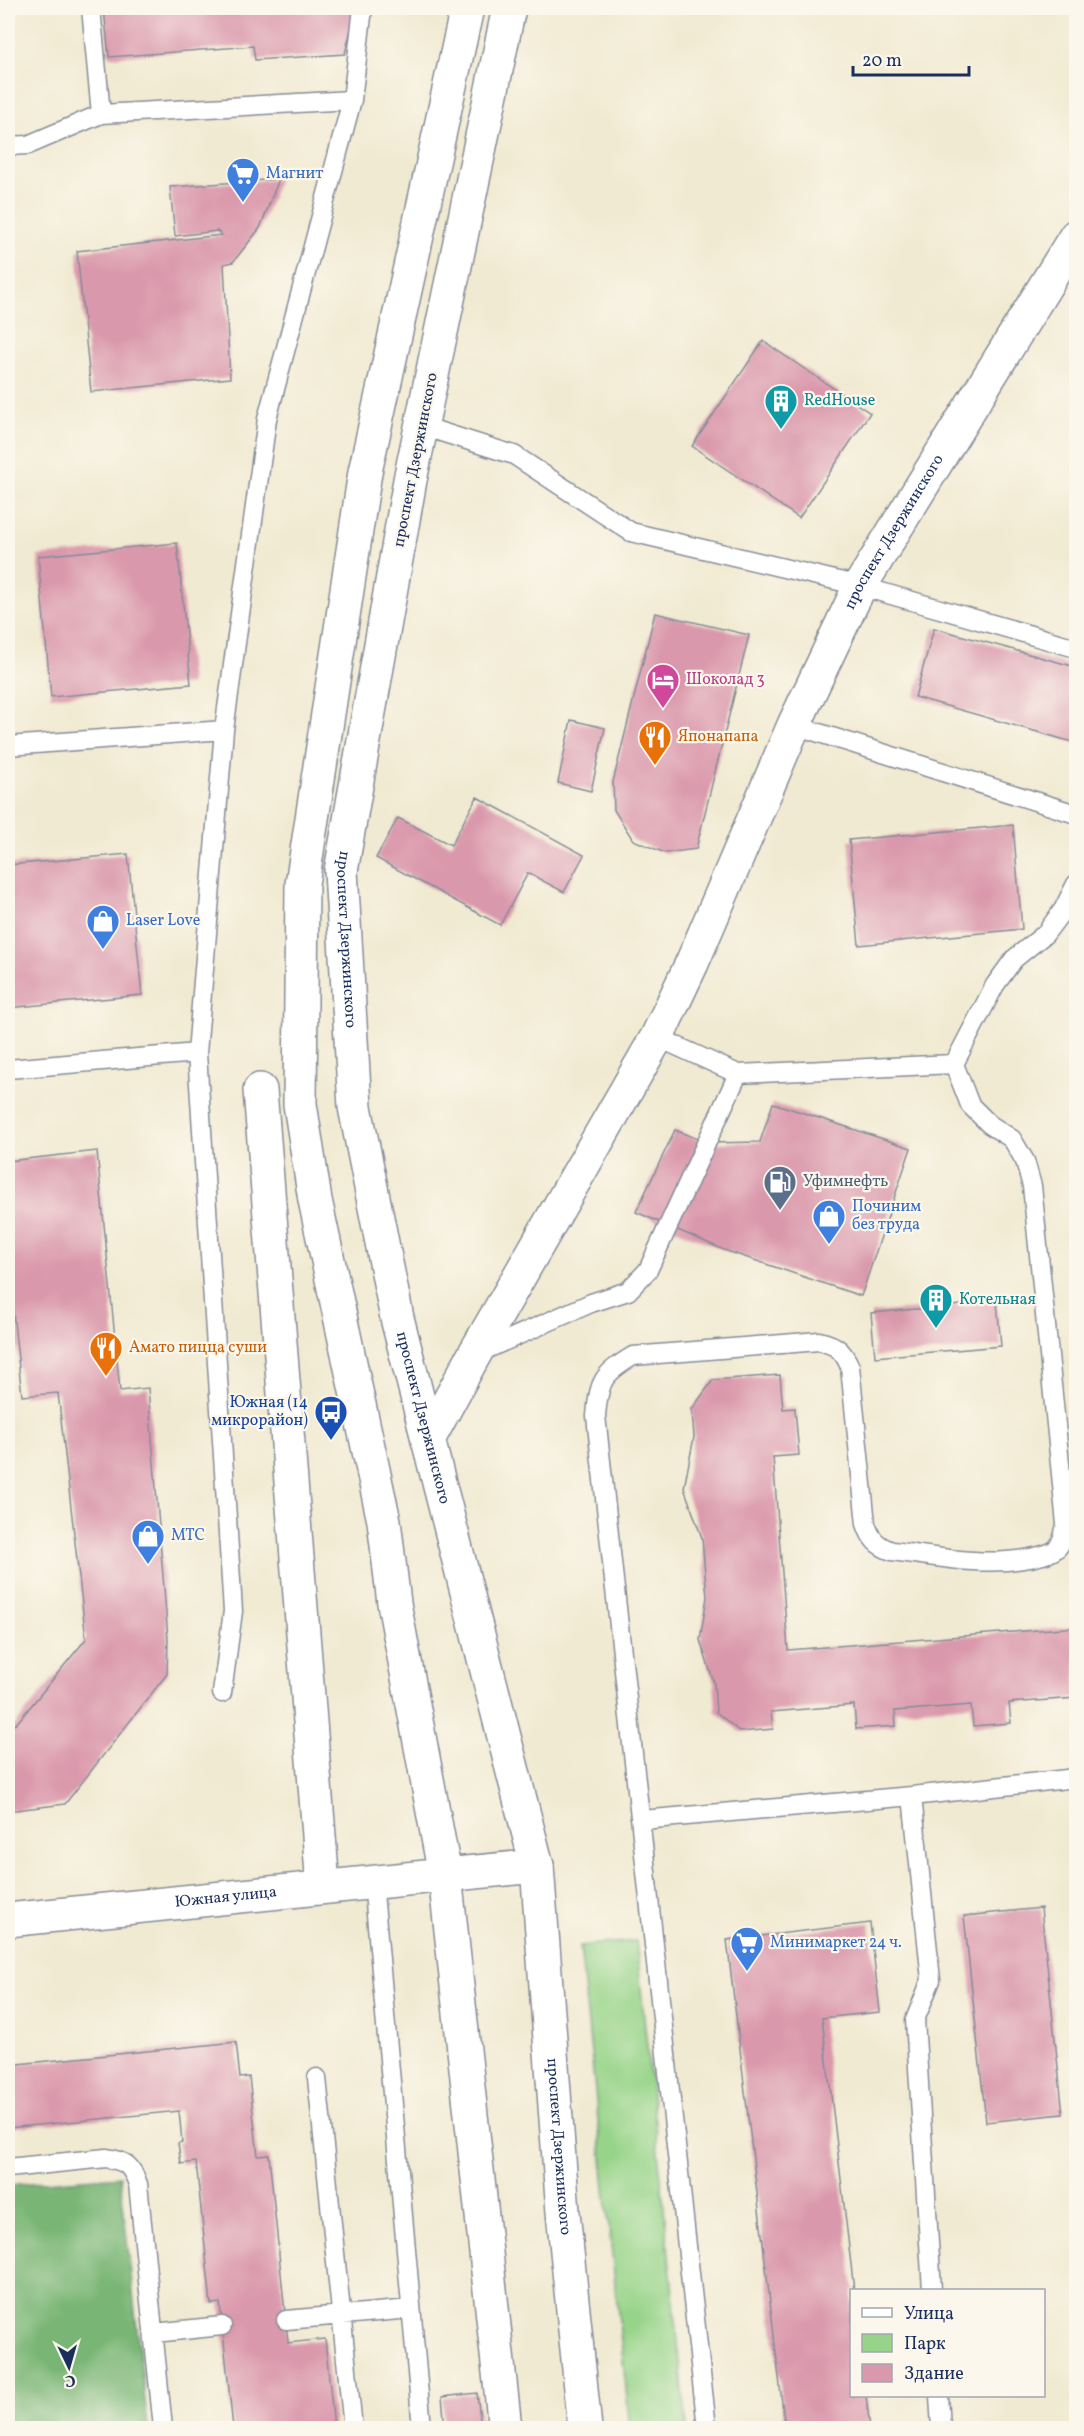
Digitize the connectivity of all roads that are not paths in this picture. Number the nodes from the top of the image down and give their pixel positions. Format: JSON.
{"nodes":[{"id":1,"x":91,"y":8,"type":"edge"},
{"id":2,"x":363,"y":8,"type":"edge"},
{"id":3,"x":466,"y":8,"type":"edge"},
{"id":4,"x":508,"y":8,"type":"edge"},
{"id":5,"x":352,"y":100,"type":"junction"},
{"id":6,"x":101,"y":114,"type":"junction"},
{"id":7,"x":8,"y":146,"type":"edge"},
{"id":8,"x":1077,"y":236,"type":"edge"},
{"id":9,"x":422,"y":426,"type":"junction"},
{"id":10,"x":860,"y":586,"type":"junction"},
{"id":11,"x":1077,"y":648,"type":"edge"},
{"id":12,"x":794,"y":725,"type":"junction"},
{"id":13,"x":224,"y":730,"type":"junction"},
{"id":14,"x":8,"y":746,"type":"edge"},
{"id":15,"x":1077,"y":814,"type":"edge"},
{"id":16,"x":1077,"y":884,"type":"edge"},
{"id":17,"x":657,"y":1037,"type":"junction"},
{"id":18,"x":197,"y":1053,"type":"junction"},
{"id":19,"x":954,"y":1064,"type":"junction"},
{"id":20,"x":8,"y":1069,"type":"edge"},
{"id":21,"x":738,"y":1074,"type":"junction"},
{"id":22,"x":260,"y":1090,"type":"dead end"},
{"id":23,"x":474,"y":1355,"type":"junction"},
{"id":24,"x":411,"y":1372,"type":"junction"},
{"id":25,"x":428,"y":1440,"type":"junction"},
{"id":26,"x":222,"y":1693,"type":"dead end"},
{"id":27,"x":1077,"y":1778,"type":"edge"},
{"id":28,"x":912,"y":1796,"type":"junction"},
{"id":29,"x":642,"y":1820,"type":"junction"},
{"id":30,"x":537,"y":1866,"type":"junction"},
{"id":31,"x":445,"y":1875,"type":"junction"},
{"id":32,"x":373,"y":1881,"type":"junction"},
{"id":33,"x":323,"y":1887,"type":"junction"},
{"id":34,"x":8,"y":1920,"type":"edge"},
{"id":35,"x":317,"y":2078,"type":"dead end"},
{"id":36,"x":8,"y":2168,"type":"edge"},
{"id":37,"x":932,"y":2289,"type":"edge"},
{"id":38,"x":411,"y":2309,"type":"junction"},
{"id":39,"x":342,"y":2315,"type":"junction"},
{"id":40,"x":286,"y":2320,"type":"dead end"},
{"id":41,"x":222,"y":2326,"type":"dead end"},
{"id":42,"x":154,"y":2333,"type":"junction"},
{"id":43,"x":939,"y":2397,"type":"edge"},
{"id":44,"x":163,"y":2428,"type":"edge"},
{"id":45,"x":353,"y":2428,"type":"edge"},
{"id":46,"x":422,"y":2428,"type":"edge"},
{"id":47,"x":505,"y":2428,"type":"edge"},
{"id":48,"x":585,"y":2428,"type":"edge"},
{"id":49,"x":707,"y":2428,"type":"edge"},
{"id":50,"x":941,"y":2428,"type":"edge"}],
"edges":[{"from":1,"to":6,"type":"lane"},
{"from":2,"to":5,"type":"lane"},
{"from":3,"to":31,"type":"street"},
{"from":4,"to":9,"type":"street","name":"проспект Дзержинского"},
{"from":5,"to":6,"type":"lane"},
{"from":5,"to":13,"type":"lane"},
{"from":6,"to":7,"type":"lane"},
{"from":8,"to":10,"type":"street","name":"проспект Дзержинского"},
{"from":9,"to":10,"type":"lane"},
{"from":9,"to":24,"type":"street","name":"проспект Дзержинского"},
{"from":10,"to":11,"type":"lane"},
{"from":10,"to":12,"type":"street","name":"проспект Дзержинского"},
{"from":12,"to":15,"type":"lane"},
{"from":12,"to":17,"type":"street","name":"проспект Дзержинского"},
{"from":13,"to":14,"type":"lane"},
{"from":13,"to":18,"type":"lane"},
{"from":16,"to":19,"type":"lane"},
{"from":17,"to":21,"type":"lane"},
{"from":17,"to":23,"type":"street","name":"проспект Дзержинского"},
{"from":18,"to":20,"type":"lane"},
{"from":18,"to":26,"type":"lane"},
{"from":19,"to":21,"type":"lane"},
{"from":19,"to":29,"type":"lane"},
{"from":21,"to":23,"type":"lane"},
{"from":22,"to":33,"type":"street"},
{"from":23,"to":24,"type":"street"},
{"from":23,"to":25,"type":"street","name":"проспект Дзержинского"},
{"from":24,"to":25,"type":"street","name":"проспект Дзержинского"},
{"from":25,"to":30,"type":"street","name":"проспект Дзержинского"},
{"from":27,"to":28,"type":"lane"},
{"from":28,"to":29,"type":"lane"},
{"from":28,"to":37,"type":"lane"},
{"from":29,"to":49,"type":"lane"},
{"from":30,"to":31,"type":"street"},
{"from":30,"to":48,"type":"street","name":"проспект Дзержинского"},
{"from":31,"to":32,"type":"street","name":"Южная улица"},
{"from":31,"to":47,"type":"street"},
{"from":32,"to":33,"type":"street","name":"Южная улица"},
{"from":32,"to":38,"type":"lane"},
{"from":33,"to":34,"type":"street","name":"Южная улица"},
{"from":35,"to":39,"type":"lane"},
{"from":36,"to":42,"type":"lane"},
{"from":38,"to":39,"type":"lane"},
{"from":38,"to":46,"type":"lane"},
{"from":39,"to":40,"type":"lane"},
{"from":39,"to":45,"type":"lane"},
{"from":41,"to":42,"type":"lane"},
{"from":42,"to":44,"type":"lane"},
{"from":43,"to":50,"type":"lane"}]}
